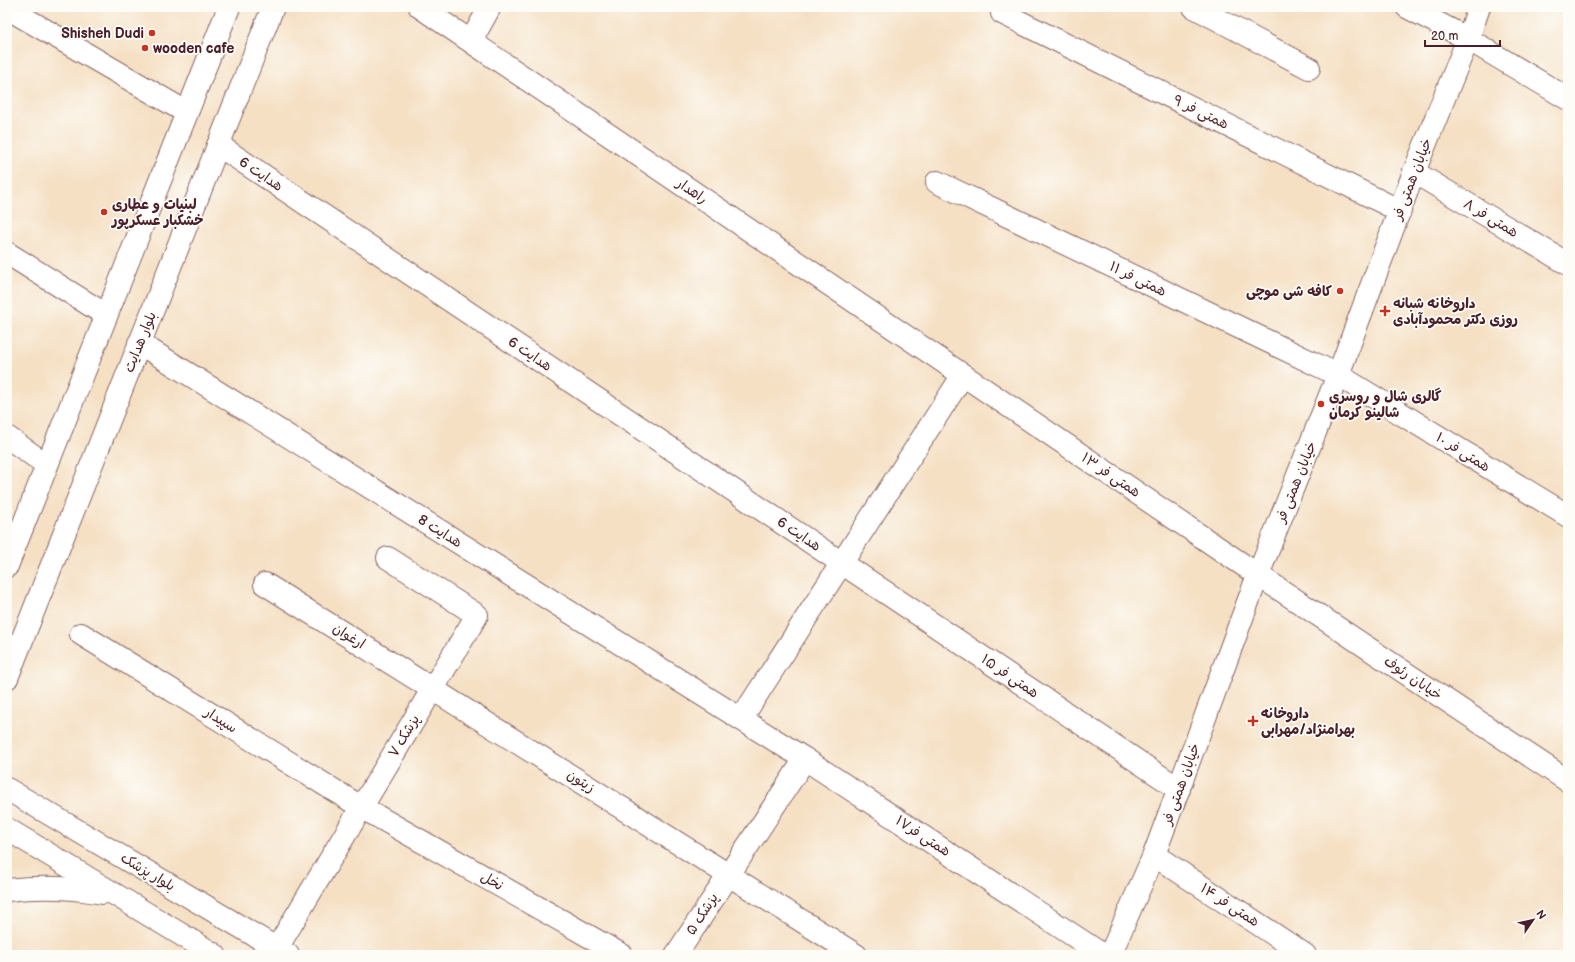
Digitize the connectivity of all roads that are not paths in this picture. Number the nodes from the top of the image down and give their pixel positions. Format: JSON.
{"nodes":[{"id":1,"x":228,"y":7,"type":"edge"},
{"id":2,"x":273,"y":7,"type":"edge"},
{"id":3,"x":420,"y":7,"type":"edge"},
{"id":4,"x":490,"y":7,"type":"edge"},
{"id":5,"x":1194,"y":7,"type":"edge"},
{"id":6,"x":1407,"y":7,"type":"edge"},
{"id":7,"x":1479,"y":7,"type":"edge"},
{"id":8,"x":7,"y":8,"type":"edge"},
{"id":9,"x":1002,"y":13,"type":"dead end"},
{"id":10,"x":1468,"y":39,"type":"junction"},
{"id":11,"x":471,"y":41,"type":"junction"},
{"id":12,"x":1309,"y":68,"type":"dead end"},
{"id":13,"x":1568,"y":99,"type":"edge"},
{"id":14,"x":186,"y":112,"type":"junction"},
{"id":15,"x":218,"y":145,"type":"junction"},
{"id":16,"x":1414,"y":172,"type":"junction"},
{"id":17,"x":937,"y":182,"type":"dead end"},
{"id":18,"x":1400,"y":211,"type":"junction"},
{"id":19,"x":7,"y":253,"type":"edge"},
{"id":20,"x":1568,"y":264,"type":"edge"},
{"id":21,"x":106,"y":315,"type":"junction"},
{"id":22,"x":140,"y":342,"type":"junction"},
{"id":23,"x":963,"y":375,"type":"junction"},
{"id":24,"x":1338,"y":375,"type":"junction"},
{"id":25,"x":7,"y":437,"type":"edge"},
{"id":26,"x":47,"y":465,"type":"junction"},
{"id":27,"x":1568,"y":516,"type":"edge"},
{"id":28,"x":388,"y":558,"type":"dead end"},
{"id":29,"x":8,"y":562,"type":"edge"},
{"id":30,"x":842,"y":563,"type":"junction"},
{"id":31,"x":1258,"y":575,"type":"junction"},
{"id":32,"x":264,"y":584,"type":"dead end"},
{"id":33,"x":81,"y":634,"type":"dead end"},
{"id":34,"x":7,"y":678,"type":"edge"},
{"id":35,"x":433,"y":688,"type":"junction"},
{"id":36,"x":741,"y":719,"type":"junction"},
{"id":37,"x":805,"y":759,"type":"junction"},
{"id":38,"x":1568,"y":781,"type":"edge"},
{"id":39,"x":7,"y":789,"type":"edge"},
{"id":40,"x":1179,"y":789,"type":"junction"},
{"id":41,"x":361,"y":807,"type":"junction"},
{"id":42,"x":7,"y":829,"type":"edge"},
{"id":43,"x":1154,"y":856,"type":"junction"},
{"id":44,"x":728,"y":874,"type":"junction"},
{"id":45,"x":7,"y":890,"type":"edge"},
{"id":46,"x":116,"y":895,"type":"junction"},
{"id":47,"x":282,"y":952,"type":"edge"},
{"id":48,"x":216,"y":955,"type":"edge"},
{"id":49,"x":622,"y":955,"type":"edge"},
{"id":50,"x":676,"y":955,"type":"edge"},
{"id":51,"x":856,"y":955,"type":"edge"},
{"id":52,"x":1103,"y":955,"type":"edge"},
{"id":53,"x":1110,"y":955,"type":"edge"},
{"id":54,"x":1305,"y":955,"type":"edge"}],
"edges":[{"from":1,"to":14,"type":"street"},
{"from":2,"to":15,"type":"street","name":"بلوار هدایت"},
{"from":3,"to":11,"type":"street","name":"راهدار"},
{"from":4,"to":11,"type":"street"},
{"from":5,"to":12,"type":"street"},
{"from":6,"to":10,"type":"street"},
{"from":7,"to":10,"type":"street","name":"خیابان همتی فر"},
{"from":8,"to":14,"type":"street"},
{"from":9,"to":18,"type":"street","name":"همتی فر ۹"},
{"from":10,"to":13,"type":"street"},
{"from":10,"to":16,"type":"street","name":"خیابان همتی فر"},
{"from":11,"to":23,"type":"street","name":"راهدار"},
{"from":14,"to":21,"type":"street"},
{"from":15,"to":22,"type":"street","name":"بلوار هدایت"},
{"from":15,"to":30,"type":"street","name":"هدایت 6"},
{"from":16,"to":18,"type":"street","name":"خیابان همتی فر"},
{"from":16,"to":20,"type":"street","name":"همتی فر ۸"},
{"from":17,"to":24,"type":"street","name":"همتی فر ۱۱"},
{"from":18,"to":24,"type":"street","name":"خیابان همتی فر"},
{"from":19,"to":21,"type":"street"},
{"from":21,"to":26,"type":"street"},
{"from":22,"to":34,"type":"street","name":"بلوار هدایت"},
{"from":22,"to":36,"type":"street","name":"هدایت 8"},
{"from":23,"to":30,"type":"street"},
{"from":23,"to":31,"type":"street","name":"همتی فر ۱۳"},
{"from":24,"to":27,"type":"street","name":"همتی فر ۱۰"},
{"from":24,"to":31,"type":"street","name":"خیابان همتی فر"},
{"from":25,"to":26,"type":"street"},
{"from":26,"to":29,"type":"street"},
{"from":28,"to":35,"type":"street","name":"پزشک ۷"},
{"from":30,"to":36,"type":"street"},
{"from":30,"to":40,"type":"street","name":"همتی فر ۱۵"},
{"from":31,"to":38,"type":"street","name":"خیابان رئوف"},
{"from":31,"to":40,"type":"street","name":"خیابان همتی فر"},
{"from":32,"to":35,"type":"street","name":"ارغوان"},
{"from":33,"to":41,"type":"street","name":"سپیدار"},
{"from":35,"to":41,"type":"street","name":"پزشک ۷"},
{"from":35,"to":44,"type":"street","name":"زیتون"},
{"from":36,"to":37,"type":"street","name":"همتی فر۱۷"},
{"from":37,"to":44,"type":"street","name":"پزشک ۵"},
{"from":37,"to":52,"type":"street","name":"همتی فر۱۷"},
{"from":39,"to":47,"type":"street","name":"بلوار پزشک"},
{"from":40,"to":43,"type":"street","name":"خیابان همتی فر"},
{"from":41,"to":47,"type":"street","name":"پزشک ۷"},
{"from":41,"to":49,"type":"street","name":"نخل"},
{"from":42,"to":46,"type":"street"},
{"from":43,"to":53,"type":"street","name":"خیابان همتی فر"},
{"from":43,"to":54,"type":"street","name":"همتی فر ۱۴"},
{"from":44,"to":50,"type":"street","name":"پزشک ۵"},
{"from":44,"to":51,"type":"street","name":"زیتون"},
{"from":45,"to":46,"type":"street"},
{"from":46,"to":48,"type":"street"}]}
